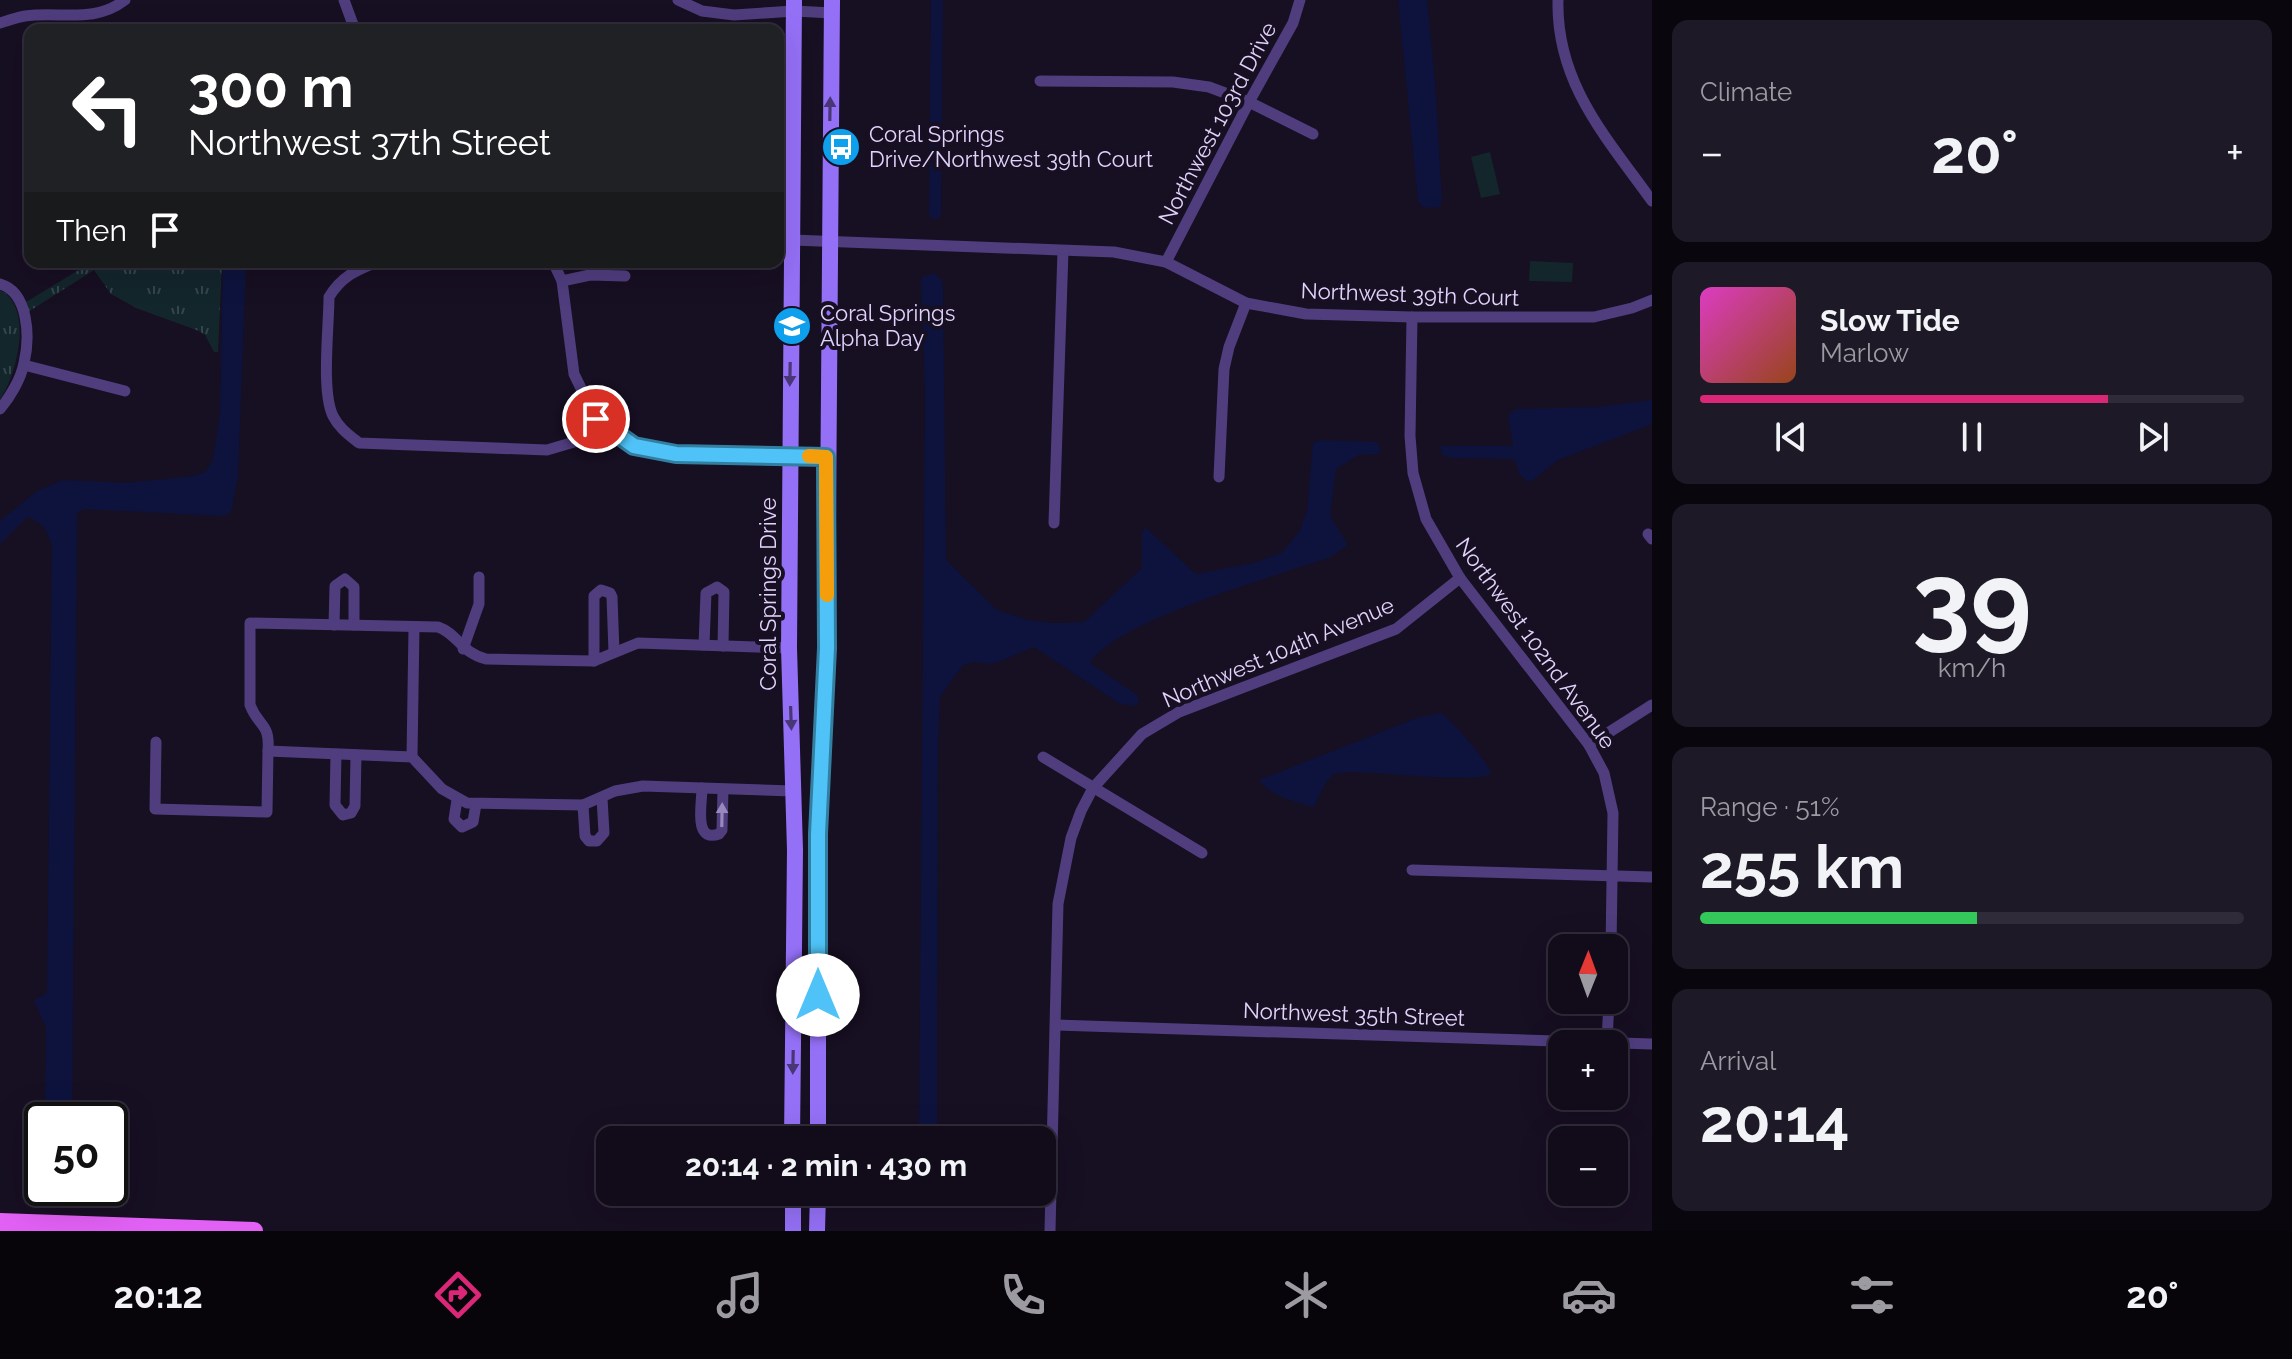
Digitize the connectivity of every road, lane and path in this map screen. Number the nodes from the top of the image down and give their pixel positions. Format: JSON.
{"nodes":[{"id":1,"x":125,"y":0,"type":"edge"},
{"id":2,"x":344,"y":0,"type":"edge"},
{"id":3,"x":678,"y":0,"type":"edge"},
{"id":4,"x":1300,"y":0,"type":"edge"},
{"id":5,"x":1558,"y":0,"type":"edge"},
{"id":6,"x":794,"y":6,"type":"edge"},
{"id":7,"x":832,"y":7,"type":"edge"},
{"id":8,"x":0,"y":23,"type":"edge"},
{"id":9,"x":353,"y":24,"type":"edge"},
{"id":10,"x":1040,"y":81,"type":"dead end"},
{"id":11,"x":1249,"y":102,"type":"junction"},
{"id":12,"x":1313,"y":134,"type":"dead end"},
{"id":13,"x":1652,"y":201,"type":"edge"},
{"id":14,"x":792,"y":240,"type":"junction"},
{"id":15,"x":828,"y":243,"type":"junction"},
{"id":16,"x":1063,"y":251,"type":"junction"},
{"id":17,"x":1166,"y":262,"type":"junction"},
{"id":18,"x":361,"y":268,"type":"edge"},
{"id":19,"x":556,"y":268,"type":"edge"},
{"id":20,"x":625,"y":276,"type":"dead end"},
{"id":21,"x":562,"y":281,"type":"junction"},
{"id":22,"x":0,"y":284,"type":"edge"},
{"id":23,"x":1652,"y":300,"type":"edge"},
{"id":24,"x":1246,"y":303,"type":"junction"},
{"id":25,"x":1412,"y":317,"type":"junction"},
{"id":26,"x":24,"y":365,"type":"junction"},
{"id":27,"x":125,"y":391,"type":"dead end"},
{"id":28,"x":0,"y":409,"type":"edge"},
{"id":29,"x":596,"y":419,"type":"junction"},
{"id":30,"x":790,"y":456,"type":"junction"},
{"id":31,"x":826,"y":457,"type":"junction"},
{"id":32,"x":1219,"y":477,"type":"dead end"},
{"id":33,"x":1054,"y":523,"type":"dead end"},
{"id":34,"x":479,"y":577,"type":"dead end"},
{"id":35,"x":1460,"y":578,"type":"junction"},
{"id":36,"x":334,"y":625,"type":"junction"},
{"id":37,"x":354,"y":625,"type":"junction"},
{"id":38,"x":414,"y":627,"type":"junction"},
{"id":39,"x":704,"y":645,"type":"junction"},
{"id":40,"x":723,"y":646,"type":"junction"},
{"id":41,"x":789,"y":648,"type":"junction"},
{"id":42,"x":463,"y":649,"type":"junction"},
{"id":43,"x":614,"y":652,"type":"junction"},
{"id":44,"x":594,"y":661,"type":"junction"},
{"id":45,"x":1652,"y":705,"type":"edge"},
{"id":46,"x":156,"y":742,"type":"dead end"},
{"id":47,"x":1589,"y":745,"type":"junction"},
{"id":48,"x":268,"y":751,"type":"junction"},
{"id":49,"x":336,"y":754,"type":"junction"},
{"id":50,"x":356,"y":755,"type":"junction"},
{"id":51,"x":412,"y":757,"type":"junction"},
{"id":52,"x":1043,"y":757,"type":"dead end"},
{"id":53,"x":702,"y":788,"type":"junction"},
{"id":54,"x":1093,"y":788,"type":"junction"},
{"id":55,"x":723,"y":789,"type":"junction"},
{"id":56,"x":793,"y":791,"type":"junction"},
{"id":57,"x":602,"y":798,"type":"junction"},
{"id":58,"x":457,"y":800,"type":"junction"},
{"id":59,"x":476,"y":804,"type":"junction"},
{"id":60,"x":583,"y":805,"type":"junction"},
{"id":61,"x":1202,"y":853,"type":"dead end"},
{"id":62,"x":1412,"y":870,"type":"dead end"},
{"id":63,"x":1613,"y":875,"type":"junction"},
{"id":64,"x":1652,"y":877,"type":"edge"},
{"id":65,"x":1611,"y":934,"type":"edge"},
{"id":66,"x":1056,"y":1025,"type":"junction"},
{"id":67,"x":1548,"y":1040,"type":"edge"},
{"id":68,"x":1628,"y":1043,"type":"edge"},
{"id":69,"x":1652,"y":1044,"type":"edge"},
{"id":70,"x":792,"y":1126,"type":"edge"},
{"id":71,"x":818,"y":1126,"type":"edge"},
{"id":72,"x":793,"y":1206,"type":"edge"},
{"id":73,"x":818,"y":1206,"type":"edge"},
{"id":74,"x":0,"y":1222,"type":"edge"},
{"id":75,"x":254,"y":1231,"type":"edge"},
{"id":76,"x":793,"y":1231,"type":"edge"},
{"id":77,"x":817,"y":1231,"type":"edge"},
{"id":78,"x":1050,"y":1231,"type":"edge"}],
"edges":[{"from":1,"to":8,"type":"street"},
{"from":2,"to":9,"type":"street"},
{"from":3,"to":6,"type":"street"},
{"from":4,"to":11,"type":"street","name":"Northwest 103rd Drive"},
{"from":5,"to":13,"type":"street"},
{"from":6,"to":7,"type":"street"},
{"from":6,"to":14,"type":"main road","name":"Coral Springs Drive"},
{"from":15,"to":7,"type":"main road","one_way":true},
{"from":10,"to":11,"type":"street"},
{"from":11,"to":12,"type":"street"},
{"from":11,"to":17,"type":"street","name":"Northwest 103rd Drive"},
{"from":14,"to":15,"type":"street","name":"Northwest 39th Court"},
{"from":14,"to":30,"type":"main road","name":"Coral Springs Drive","one_way":true},
{"from":15,"to":16,"type":"street","name":"Northwest 39th Court"},
{"from":15,"to":31,"type":"main road"},
{"from":16,"to":17,"type":"street","name":"Northwest 39th Court"},
{"from":16,"to":33,"type":"street"},
{"from":17,"to":24,"type":"street","name":"Northwest 39th Court"},
{"from":18,"to":29,"type":"street"},
{"from":19,"to":21,"type":"street"},
{"from":20,"to":21,"type":"street"},
{"from":21,"to":29,"type":"street"},
{"from":22,"to":26,"type":"street"},
{"from":23,"to":25,"type":"street","name":"Northwest 39th Court"},
{"from":24,"to":25,"type":"street","name":"Northwest 39th Court"},
{"from":24,"to":32,"type":"street"},
{"from":25,"to":35,"type":"street","name":"Northwest 102nd Avenue"},
{"from":26,"to":27,"type":"street"},
{"from":26,"to":28,"type":"street"},
{"from":29,"to":30,"type":"street"},
{"from":30,"to":31,"type":"street"},
{"from":30,"to":41,"type":"main road","name":"Coral Springs Drive"},
{"from":31,"to":71,"type":"main road"},
{"from":34,"to":42,"type":"street"},
{"from":35,"to":47,"type":"street","name":"Northwest 102nd Avenue"},
{"from":35,"to":54,"type":"street","name":"Northwest 104th Avenue"},
{"from":36,"to":37,"type":"street"},
{"from":36,"to":37,"type":"street"},
{"from":36,"to":48,"type":"street"},
{"from":37,"to":38,"type":"street"},
{"from":38,"to":42,"type":"street"},
{"from":38,"to":51,"type":"street"},
{"from":39,"to":40,"type":"street"},
{"from":39,"to":40,"type":"street"},
{"from":39,"to":43,"type":"street"},
{"from":40,"to":41,"type":"street"},
{"from":41,"to":56,"type":"main road","name":"Coral Springs Drive","one_way":true},
{"from":42,"to":44,"type":"street"},
{"from":43,"to":44,"type":"street"},
{"from":43,"to":44,"type":"street"},
{"from":45,"to":47,"type":"street"},
{"from":46,"to":48,"type":"street"},
{"from":47,"to":63,"type":"street","name":"Northwest 102nd Avenue"},
{"from":48,"to":49,"type":"street"},
{"from":49,"to":50,"type":"street"},
{"from":49,"to":50,"type":"street"},
{"from":50,"to":51,"type":"street"},
{"from":51,"to":58,"type":"street"},
{"from":52,"to":54,"type":"street"},
{"from":53,"to":55,"type":"street"},
{"from":53,"to":55,"type":"street","one_way":true},
{"from":53,"to":57,"type":"street"},
{"from":54,"to":61,"type":"street"},
{"from":54,"to":66,"type":"street","name":"Northwest 104th Avenue"},
{"from":55,"to":56,"type":"street"},
{"from":56,"to":70,"type":"main road","name":"Coral Springs Drive","one_way":true},
{"from":57,"to":60,"type":"street"},
{"from":57,"to":60,"type":"street"},
{"from":58,"to":59,"type":"street"},
{"from":58,"to":59,"type":"street"},
{"from":59,"to":60,"type":"street"},
{"from":62,"to":63,"type":"street"},
{"from":63,"to":64,"type":"street"},
{"from":63,"to":65,"type":"street","name":"Northwest 102nd Avenue"},
{"from":66,"to":67,"type":"street","name":"Northwest 35th Street"},
{"from":66,"to":78,"type":"street","name":"Northwest 104th Avenue"},
{"from":68,"to":69,"type":"street","name":"Northwest 35th Street"},
{"from":72,"to":76,"type":"main road"},
{"from":73,"to":77,"type":"main road"},
{"from":74,"to":75,"type":"main road"}]}
